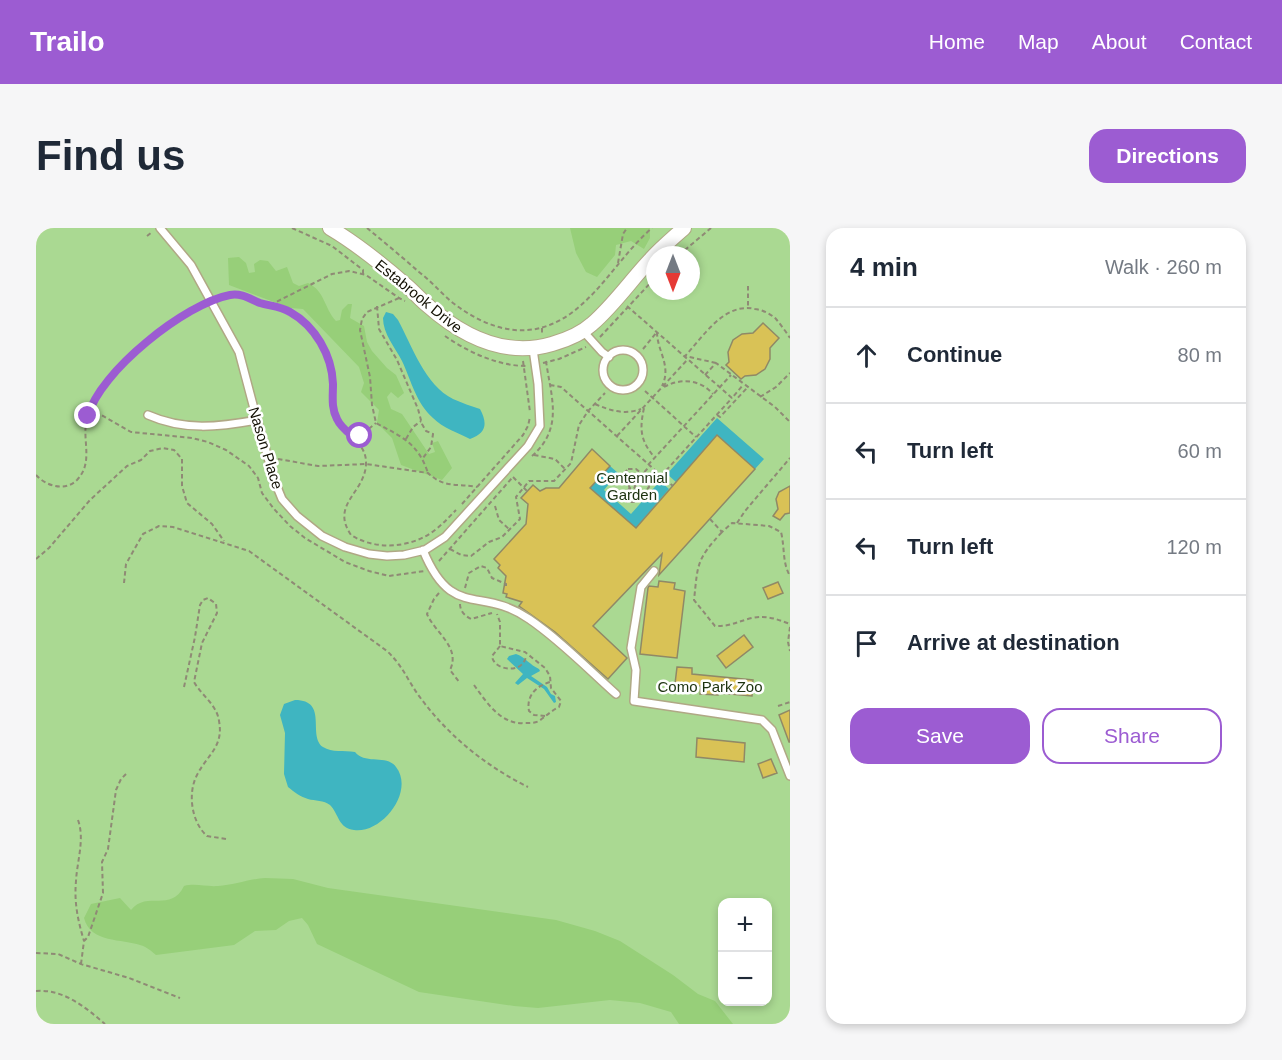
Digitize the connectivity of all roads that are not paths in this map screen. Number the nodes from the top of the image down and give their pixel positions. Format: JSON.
{"nodes":[{"id":1,"x":160,"y":228,"type":"edge"},
{"id":2,"x":330,"y":228,"type":"edge"},
{"id":3,"x":684,"y":228,"type":"edge"},
{"id":4,"x":583,"y":331,"type":"junction"},
{"id":5,"x":532,"y":348,"type":"junction"},
{"id":6,"x":609,"y":357,"type":"junction"},
{"id":7,"x":148,"y":416,"type":"dead end"},
{"id":8,"x":257,"y":420,"type":"junction"},
{"id":9,"x":423,"y":550,"type":"junction"},
{"id":10,"x":654,"y":571,"type":"dead end"},
{"id":11,"x":616,"y":694,"type":"dead end"},
{"id":12,"x":790,"y":776,"type":"edge"}],
"edges":[{"from":1,"to":8,"type":"lane","name":"Nason Place"},
{"from":2,"to":5,"type":"street","name":"Estabrook Drive"},
{"from":3,"to":4,"type":"street","name":"Estabrook Drive"},
{"from":4,"to":5,"type":"street","name":"Estabrook Drive"},
{"from":4,"to":6,"type":"lane"},
{"from":5,"to":9,"type":"lane","name":"Nason Place"},
{"from":6,"to":6,"type":"lane"},
{"from":7,"to":8,"type":"lane"},
{"from":8,"to":9,"type":"lane","name":"Nason Place"},
{"from":9,"to":11,"type":"lane"},
{"from":10,"to":12,"type":"lane"}]}
